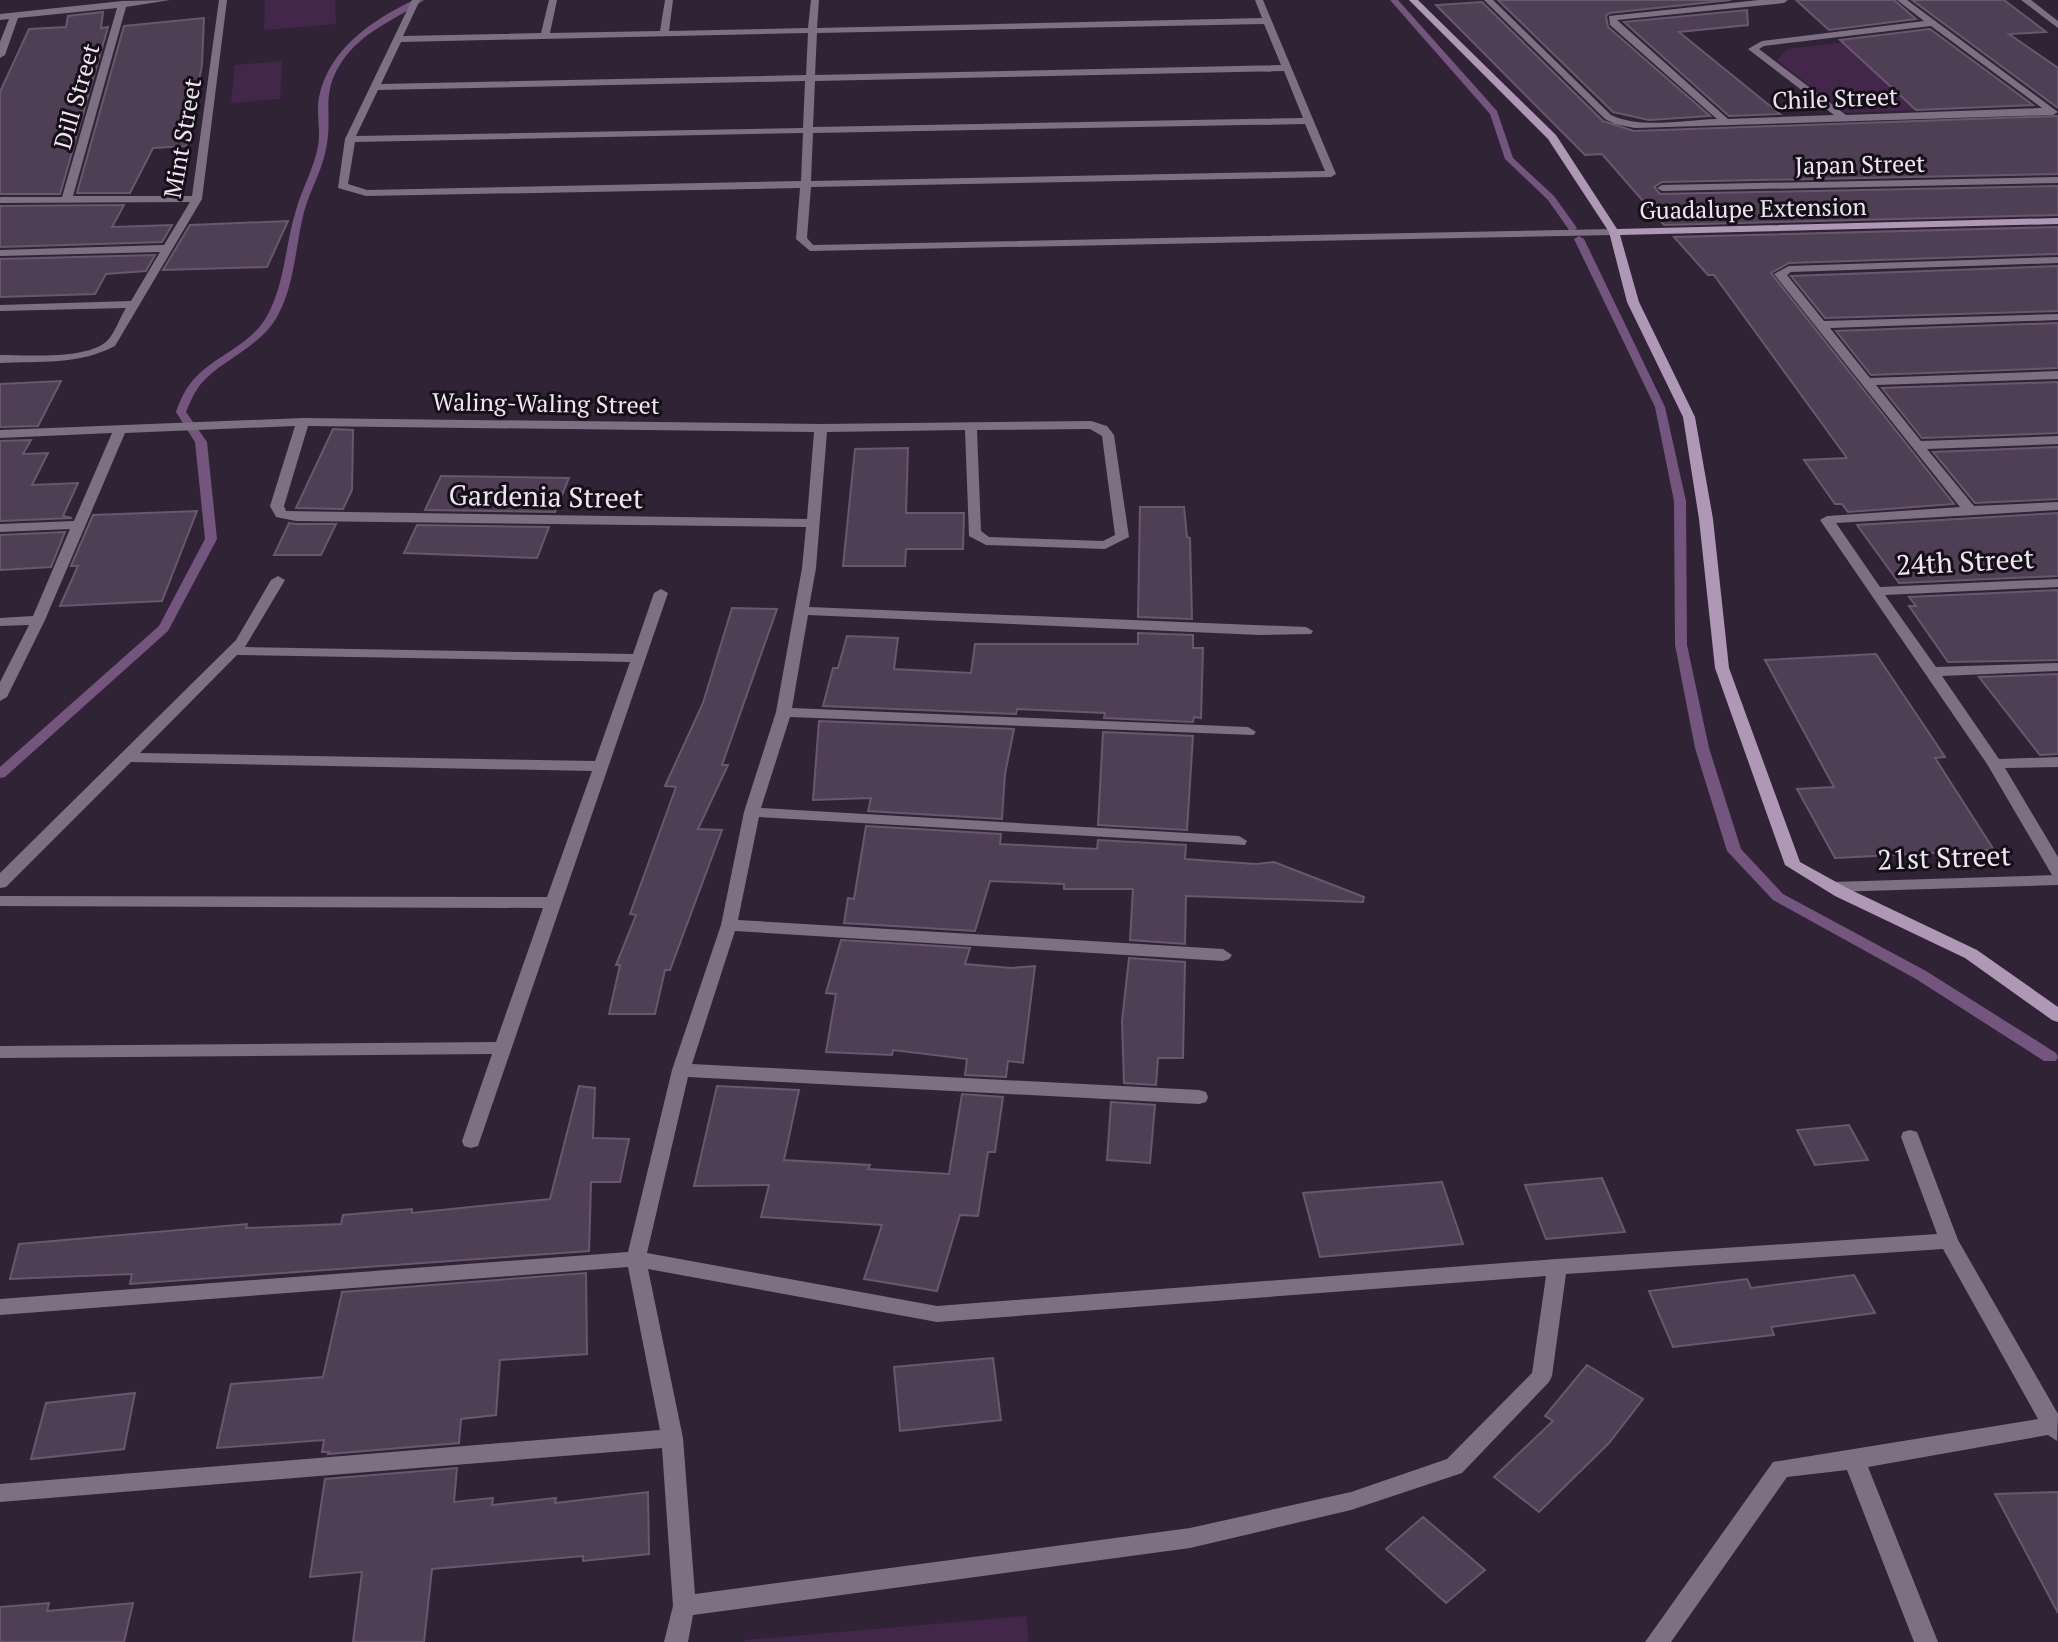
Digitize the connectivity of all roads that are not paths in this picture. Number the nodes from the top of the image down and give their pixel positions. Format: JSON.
{"nodes":[{"id":1,"x":166,"y":0,"type":"edge"},
{"id":2,"x":223,"y":0,"type":"edge"},
{"id":3,"x":416,"y":0,"type":"edge"},
{"id":4,"x":553,"y":0,"type":"edge"},
{"id":5,"x":669,"y":0,"type":"edge"},
{"id":6,"x":815,"y":0,"type":"edge"},
{"id":7,"x":1259,"y":0,"type":"edge"},
{"id":8,"x":1413,"y":0,"type":"edge"},
{"id":9,"x":1488,"y":0,"type":"edge"},
{"id":10,"x":1784,"y":0,"type":"edge"},
{"id":11,"x":1901,"y":0,"type":"edge"},
{"id":12,"x":2025,"y":0,"type":"edge"},
{"id":13,"x":122,"y":4,"type":"junction"},
{"id":14,"x":2045,"y":14,"type":"junction"},
{"id":15,"x":2058,"y":14,"type":"edge"},
{"id":16,"x":14,"y":16,"type":"junction"},
{"id":17,"x":0,"y":17,"type":"edge"},
{"id":18,"x":1269,"y":21,"type":"junction"},
{"id":19,"x":1933,"y":23,"type":"junction"},
{"id":20,"x":2058,"y":25,"type":"edge"},
{"id":21,"x":813,"y":30,"type":"junction"},
{"id":22,"x":664,"y":33,"type":"junction"},
{"id":23,"x":545,"y":35,"type":"junction"},
{"id":24,"x":400,"y":39,"type":"junction"},
{"id":25,"x":0,"y":55,"type":"edge"},
{"id":26,"x":1288,"y":68,"type":"junction"},
{"id":27,"x":809,"y":79,"type":"junction"},
{"id":28,"x":375,"y":87,"type":"junction"},
{"id":29,"x":2055,"y":113,"type":"edge"},
{"id":30,"x":1844,"y":118,"type":"junction"},
{"id":31,"x":1309,"y":121,"type":"junction"},
{"id":32,"x":1726,"y":122,"type":"junction"},
{"id":33,"x":810,"y":131,"type":"junction"},
{"id":34,"x":350,"y":139,"type":"junction"},
{"id":35,"x":2058,"y":180,"type":"edge"},
{"id":36,"x":807,"y":184,"type":"junction"},
{"id":37,"x":1662,"y":188,"type":"dead end"},
{"id":38,"x":67,"y":198,"type":"junction"},
{"id":39,"x":197,"y":199,"type":"junction"},
{"id":40,"x":0,"y":200,"type":"edge"},
{"id":41,"x":2058,"y":221,"type":"edge"},
{"id":42,"x":1614,"y":232,"type":"junction"},
{"id":43,"x":168,"y":248,"type":"junction"},
{"id":44,"x":0,"y":253,"type":"edge"},
{"id":45,"x":2058,"y":260,"type":"edge"},
{"id":46,"x":135,"y":304,"type":"junction"},
{"id":47,"x":0,"y":308,"type":"edge"},
{"id":48,"x":2058,"y":317,"type":"edge"},
{"id":49,"x":1822,"y":325,"type":"junction"},
{"id":50,"x":0,"y":359,"type":"edge"},
{"id":51,"x":2058,"y":375,"type":"edge"},
{"id":52,"x":1868,"y":382,"type":"junction"},
{"id":53,"x":303,"y":422,"type":"junction"},
{"id":54,"x":971,"y":426,"type":"junction"},
{"id":55,"x":821,"y":428,"type":"junction"},
{"id":56,"x":120,"y":429,"type":"junction"},
{"id":57,"x":0,"y":434,"type":"edge"},
{"id":58,"x":2058,"y":440,"type":"edge"},
{"id":59,"x":1919,"y":445,"type":"junction"},
{"id":60,"x":2058,"y":506,"type":"edge"},
{"id":61,"x":1970,"y":510,"type":"junction"},
{"id":62,"x":813,"y":523,"type":"junction"},
{"id":63,"x":78,"y":525,"type":"junction"},
{"id":64,"x":0,"y":528,"type":"edge"},
{"id":65,"x":278,"y":580,"type":"dead end"},
{"id":66,"x":2058,"y":583,"type":"edge"},
{"id":67,"x":1875,"y":591,"type":"junction"},
{"id":68,"x":661,"y":593,"type":"dead end"},
{"id":69,"x":803,"y":611,"type":"junction"},
{"id":70,"x":38,"y":620,"type":"junction"},
{"id":71,"x":0,"y":622,"type":"edge"},
{"id":72,"x":1306,"y":631,"type":"dead end"},
{"id":73,"x":233,"y":651,"type":"junction"},
{"id":74,"x":638,"y":658,"type":"junction"},
{"id":75,"x":2058,"y":667,"type":"edge"},
{"id":76,"x":1931,"y":672,"type":"junction"},
{"id":77,"x":0,"y":697,"type":"edge"},
{"id":78,"x":784,"y":712,"type":"junction"},
{"id":79,"x":1248,"y":732,"type":"dead end"},
{"id":80,"x":126,"y":757,"type":"junction"},
{"id":81,"x":2058,"y":762,"type":"edge"},
{"id":82,"x":1995,"y":764,"type":"junction"},
{"id":83,"x":600,"y":766,"type":"junction"},
{"id":84,"x":752,"y":812,"type":"junction"},
{"id":85,"x":1239,"y":841,"type":"dead end"},
{"id":86,"x":2058,"y":871,"type":"edge"},
{"id":87,"x":2058,"y":880,"type":"edge"},
{"id":88,"x":0,"y":883,"type":"edge"},
{"id":89,"x":1832,"y":887,"type":"junction"},
{"id":90,"x":0,"y":901,"type":"edge"},
{"id":91,"x":553,"y":903,"type":"junction"},
{"id":92,"x":729,"y":925,"type":"junction"},
{"id":93,"x":1223,"y":955,"type":"dead end"},
{"id":94,"x":2058,"y":1016,"type":"edge"},
{"id":95,"x":503,"y":1048,"type":"junction"},
{"id":96,"x":0,"y":1052,"type":"edge"},
{"id":97,"x":681,"y":1070,"type":"junction"},
{"id":98,"x":1199,"y":1097,"type":"dead end"},
{"id":99,"x":1910,"y":1137,"type":"dead end"},
{"id":100,"x":471,"y":1141,"type":"dead end"},
{"id":101,"x":1949,"y":1241,"type":"junction"},
{"id":102,"x":636,"y":1259,"type":"junction"},
{"id":103,"x":1557,"y":1267,"type":"junction"},
{"id":104,"x":0,"y":1307,"type":"edge"},
{"id":105,"x":2056,"y":1429,"type":"edge"},
{"id":106,"x":672,"y":1438,"type":"junction"},
{"id":107,"x":1854,"y":1460,"type":"junction"},
{"id":108,"x":0,"y":1493,"type":"edge"},
{"id":109,"x":684,"y":1606,"type":"junction"},
{"id":110,"x":676,"y":1642,"type":"edge"},
{"id":111,"x":1657,"y":1642,"type":"edge"},
{"id":112,"x":1926,"y":1642,"type":"edge"}],
"edges":[{"from":1,"to":13,"type":"street"},
{"from":2,"to":39,"type":"street","name":"Mint Street"},
{"from":3,"to":24,"type":"street"},
{"from":4,"to":23,"type":"street"},
{"from":5,"to":22,"type":"street"},
{"from":6,"to":21,"type":"street"},
{"from":7,"to":18,"type":"street"},
{"from":8,"to":42,"type":"street","name":"Guadalupe Extension"},
{"from":9,"to":32,"type":"street","name":"Chile Street"},
{"from":10,"to":32,"type":"street"},
{"from":11,"to":19,"type":"street"},
{"from":12,"to":14,"type":"street"},
{"from":13,"to":16,"type":"street"},
{"from":13,"to":38,"type":"street","name":"Dill Street"},
{"from":14,"to":15,"type":"street"},
{"from":14,"to":20,"type":"street"},
{"from":16,"to":17,"type":"street"},
{"from":16,"to":25,"type":"street"},
{"from":18,"to":21,"type":"street"},
{"from":18,"to":26,"type":"street"},
{"from":19,"to":29,"type":"street"},
{"from":19,"to":30,"type":"street"},
{"from":21,"to":22,"type":"street"},
{"from":21,"to":27,"type":"street"},
{"from":22,"to":23,"type":"street"},
{"from":23,"to":24,"type":"street"},
{"from":24,"to":28,"type":"street"},
{"from":26,"to":27,"type":"street"},
{"from":26,"to":31,"type":"street"},
{"from":27,"to":28,"type":"street"},
{"from":27,"to":33,"type":"street"},
{"from":28,"to":34,"type":"street"},
{"from":29,"to":30,"type":"street","name":"Chile Street"},
{"from":30,"to":32,"type":"street","name":"Chile Street"},
{"from":31,"to":33,"type":"street"},
{"from":31,"to":36,"type":"street"},
{"from":33,"to":34,"type":"street"},
{"from":33,"to":36,"type":"street"},
{"from":34,"to":36,"type":"street"},
{"from":35,"to":37,"type":"street","name":"Japan Street"},
{"from":36,"to":42,"type":"street"},
{"from":38,"to":39,"type":"street"},
{"from":38,"to":40,"type":"street"},
{"from":39,"to":43,"type":"street","name":"Mint Street"},
{"from":41,"to":42,"type":"street","name":"Guadalupe Extension"},
{"from":42,"to":89,"type":"street"},
{"from":43,"to":44,"type":"street"},
{"from":43,"to":46,"type":"street","name":"Mint Street"},
{"from":45,"to":49,"type":"street"},
{"from":46,"to":47,"type":"street"},
{"from":46,"to":50,"type":"street","name":"Mint Street"},
{"from":48,"to":49,"type":"street"},
{"from":49,"to":52,"type":"street"},
{"from":51,"to":52,"type":"street"},
{"from":52,"to":59,"type":"street"},
{"from":53,"to":55,"type":"street","name":"Waling-Waling Street"},
{"from":53,"to":56,"type":"street","name":"Waling-Waling Street"},
{"from":53,"to":62,"type":"street","name":"Gardenia Street"},
{"from":54,"to":54,"type":"street","name":"Waling-Waling Street"},
{"from":54,"to":55,"type":"street","name":"Waling-Waling Street"},
{"from":55,"to":62,"type":"street"},
{"from":56,"to":57,"type":"street","name":"Waling-Waling Street"},
{"from":56,"to":63,"type":"street"},
{"from":58,"to":59,"type":"street"},
{"from":59,"to":61,"type":"street"},
{"from":60,"to":61,"type":"street"},
{"from":61,"to":67,"type":"street"},
{"from":62,"to":69,"type":"street"},
{"from":63,"to":64,"type":"street"},
{"from":63,"to":70,"type":"street"},
{"from":65,"to":73,"type":"street"},
{"from":66,"to":67,"type":"street","name":"24th Street"},
{"from":67,"to":76,"type":"street"},
{"from":68,"to":74,"type":"street"},
{"from":69,"to":72,"type":"street"},
{"from":69,"to":78,"type":"street"},
{"from":70,"to":71,"type":"street"},
{"from":70,"to":77,"type":"street"},
{"from":73,"to":74,"type":"street"},
{"from":73,"to":80,"type":"street"},
{"from":74,"to":83,"type":"street"},
{"from":75,"to":76,"type":"street"},
{"from":76,"to":82,"type":"street"},
{"from":78,"to":79,"type":"street"},
{"from":78,"to":84,"type":"street"},
{"from":80,"to":83,"type":"street"},
{"from":80,"to":88,"type":"street"},
{"from":81,"to":82,"type":"street"},
{"from":82,"to":86,"type":"street"},
{"from":83,"to":91,"type":"street"},
{"from":84,"to":85,"type":"street"},
{"from":84,"to":92,"type":"street"},
{"from":87,"to":89,"type":"street","name":"21st Street"},
{"from":89,"to":94,"type":"street"},
{"from":90,"to":91,"type":"street"},
{"from":91,"to":95,"type":"street"},
{"from":92,"to":93,"type":"street"},
{"from":92,"to":97,"type":"street"},
{"from":95,"to":96,"type":"street"},
{"from":95,"to":100,"type":"street"},
{"from":97,"to":98,"type":"street"},
{"from":97,"to":102,"type":"street"},
{"from":99,"to":101,"type":"street"},
{"from":101,"to":103,"type":"street"},
{"from":101,"to":105,"type":"street"},
{"from":102,"to":103,"type":"street"},
{"from":102,"to":104,"type":"street"},
{"from":102,"to":106,"type":"street"},
{"from":103,"to":109,"type":"street"},
{"from":105,"to":107,"type":"street"},
{"from":106,"to":108,"type":"street"},
{"from":106,"to":109,"type":"street"},
{"from":107,"to":111,"type":"street"},
{"from":107,"to":112,"type":"street"},
{"from":109,"to":110,"type":"street"}]}
